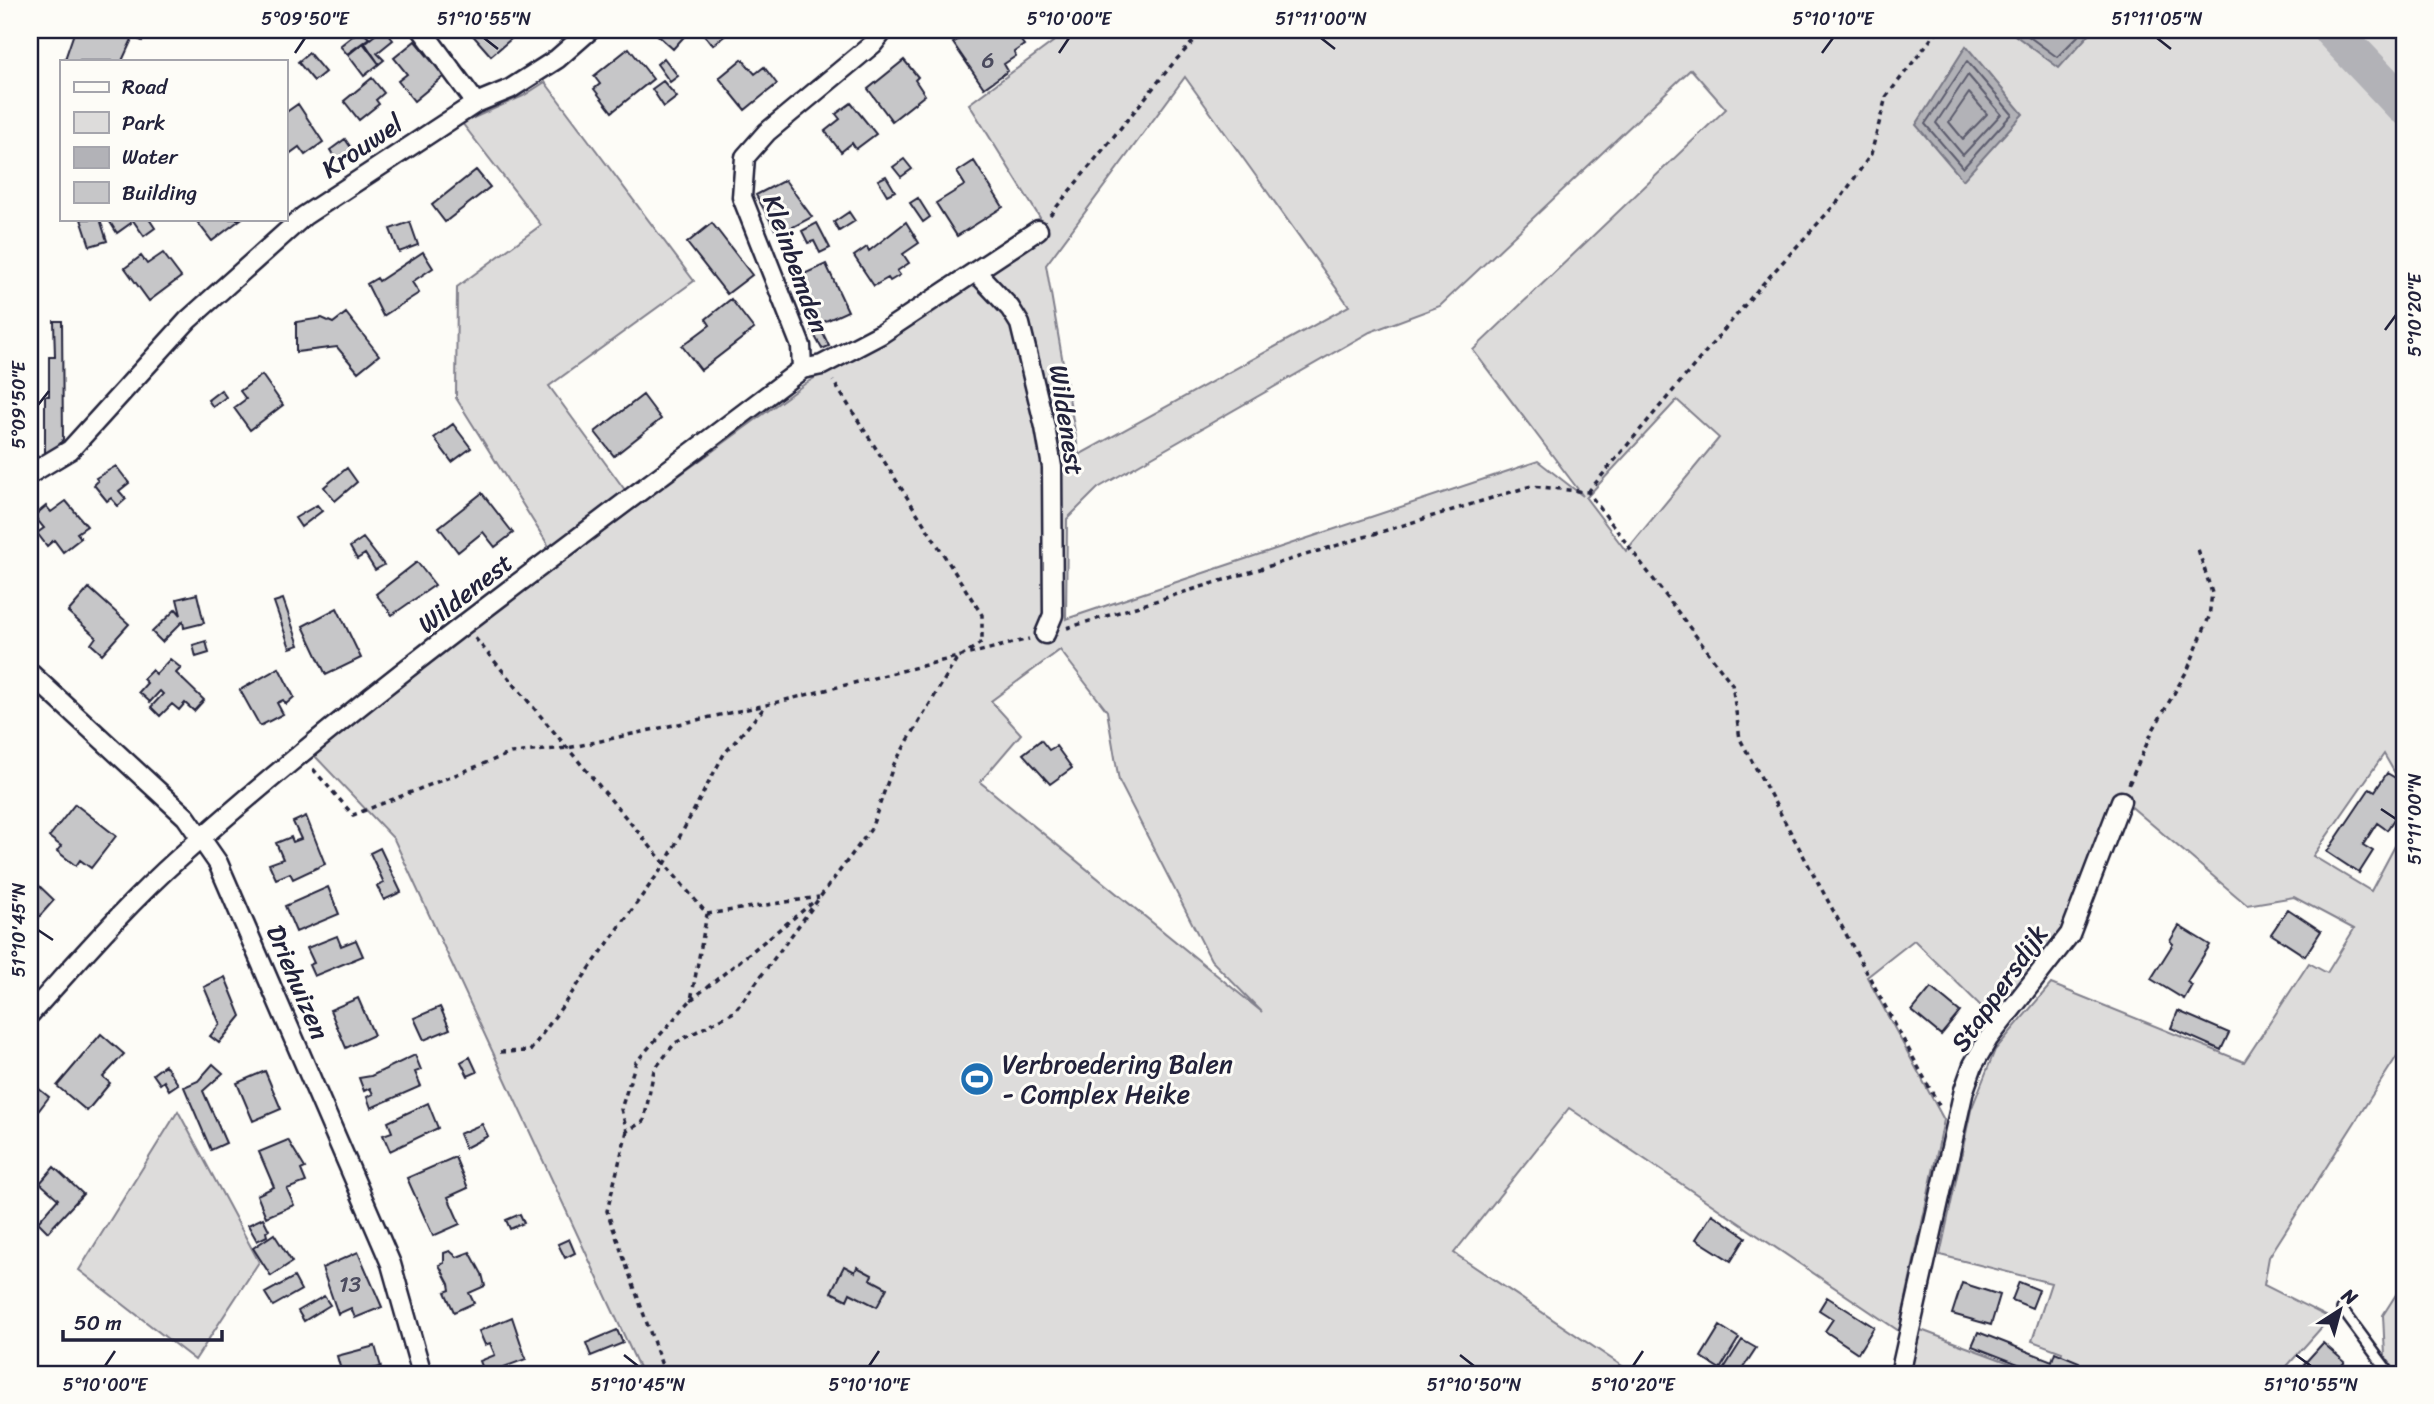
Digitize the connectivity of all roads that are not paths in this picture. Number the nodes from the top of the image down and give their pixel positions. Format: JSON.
{"nodes":[{"id":1,"x":422,"y":30,"type":"edge"},
{"id":2,"x":590,"y":30,"type":"edge"},
{"id":3,"x":884,"y":30,"type":"edge"},
{"id":4,"x":476,"y":103,"type":"junction"},
{"id":5,"x":1038,"y":230,"type":"road end"},
{"id":6,"x":977,"y":273,"type":"junction"},
{"id":7,"x":802,"y":369,"type":"junction"},
{"id":8,"x":30,"y":474,"type":"edge"},
{"id":9,"x":1045,"y":634,"type":"road end"},
{"id":10,"x":30,"y":673,"type":"edge"},
{"id":11,"x":2121,"y":802,"type":"road end"},
{"id":12,"x":203,"y":837,"type":"junction"},
{"id":13,"x":30,"y":1014,"type":"edge"},
{"id":14,"x":2342,"y":1309,"type":"dead end"},
{"id":15,"x":422,"y":1374,"type":"edge"},
{"id":16,"x":1900,"y":1374,"type":"edge"},
{"id":17,"x":2390,"y":1374,"type":"edge"}],
"edges":[{"from":1,"to":4,"type":"street"},
{"from":2,"to":4,"type":"street","name":"Krouwel"},
{"from":3,"to":7,"type":"street","name":"Kleinbemden"},
{"from":4,"to":8,"type":"street","name":"Krouwel"},
{"from":5,"to":6,"type":"street","name":"Wildenest"},
{"from":6,"to":7,"type":"street","name":"Wildenest"},
{"from":6,"to":9,"type":"street","name":"Wildenest"},
{"from":7,"to":12,"type":"street","name":"Wildenest"},
{"from":10,"to":12,"type":"street","name":"Driehuizen"},
{"from":11,"to":16,"type":"street","name":"Stappersdijk"},
{"from":12,"to":13,"type":"street","name":"Wildenest"},
{"from":12,"to":15,"type":"street","name":"Driehuizen"},
{"from":14,"to":17,"type":"lane"}]}
